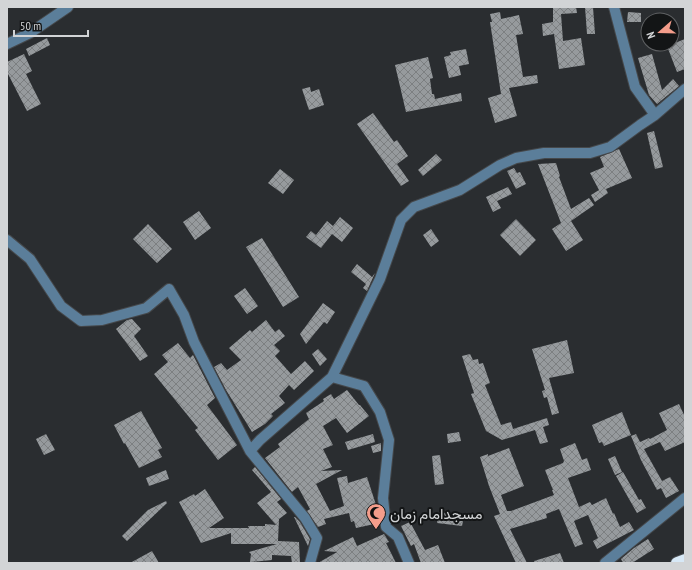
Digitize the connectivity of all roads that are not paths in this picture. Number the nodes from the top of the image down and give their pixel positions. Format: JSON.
{"nodes":[{"id":1,"x":68,"y":7,"type":"edge"},
{"id":2,"x":614,"y":7,"type":"edge"},
{"id":3,"x":7,"y":44,"type":"edge"},
{"id":4,"x":685,"y":89,"type":"edge"},
{"id":5,"x":655,"y":115,"type":"junction"},
{"id":6,"x":7,"y":240,"type":"edge"},
{"id":7,"x":332,"y":377,"type":"junction"},
{"id":8,"x":250,"y":451,"type":"junction"},
{"id":9,"x":685,"y":498,"type":"edge"},
{"id":10,"x":685,"y":560,"type":"edge"},
{"id":11,"x":310,"y":563,"type":"edge"},
{"id":12,"x":409,"y":563,"type":"edge"},
{"id":13,"x":605,"y":563,"type":"edge"},
{"id":14,"x":677,"y":563,"type":"edge"}],
"edges":[{"from":1,"to":3,"type":"street"},
{"from":2,"to":5,"type":"street"},
{"from":4,"to":5,"type":"street"},
{"from":5,"to":7,"type":"street"},
{"from":6,"to":8,"type":"street"},
{"from":7,"to":8,"type":"street"},
{"from":7,"to":12,"type":"street"},
{"from":8,"to":11,"type":"street"},
{"from":9,"to":13,"type":"street"},
{"from":10,"to":14,"type":"highway"}]}
